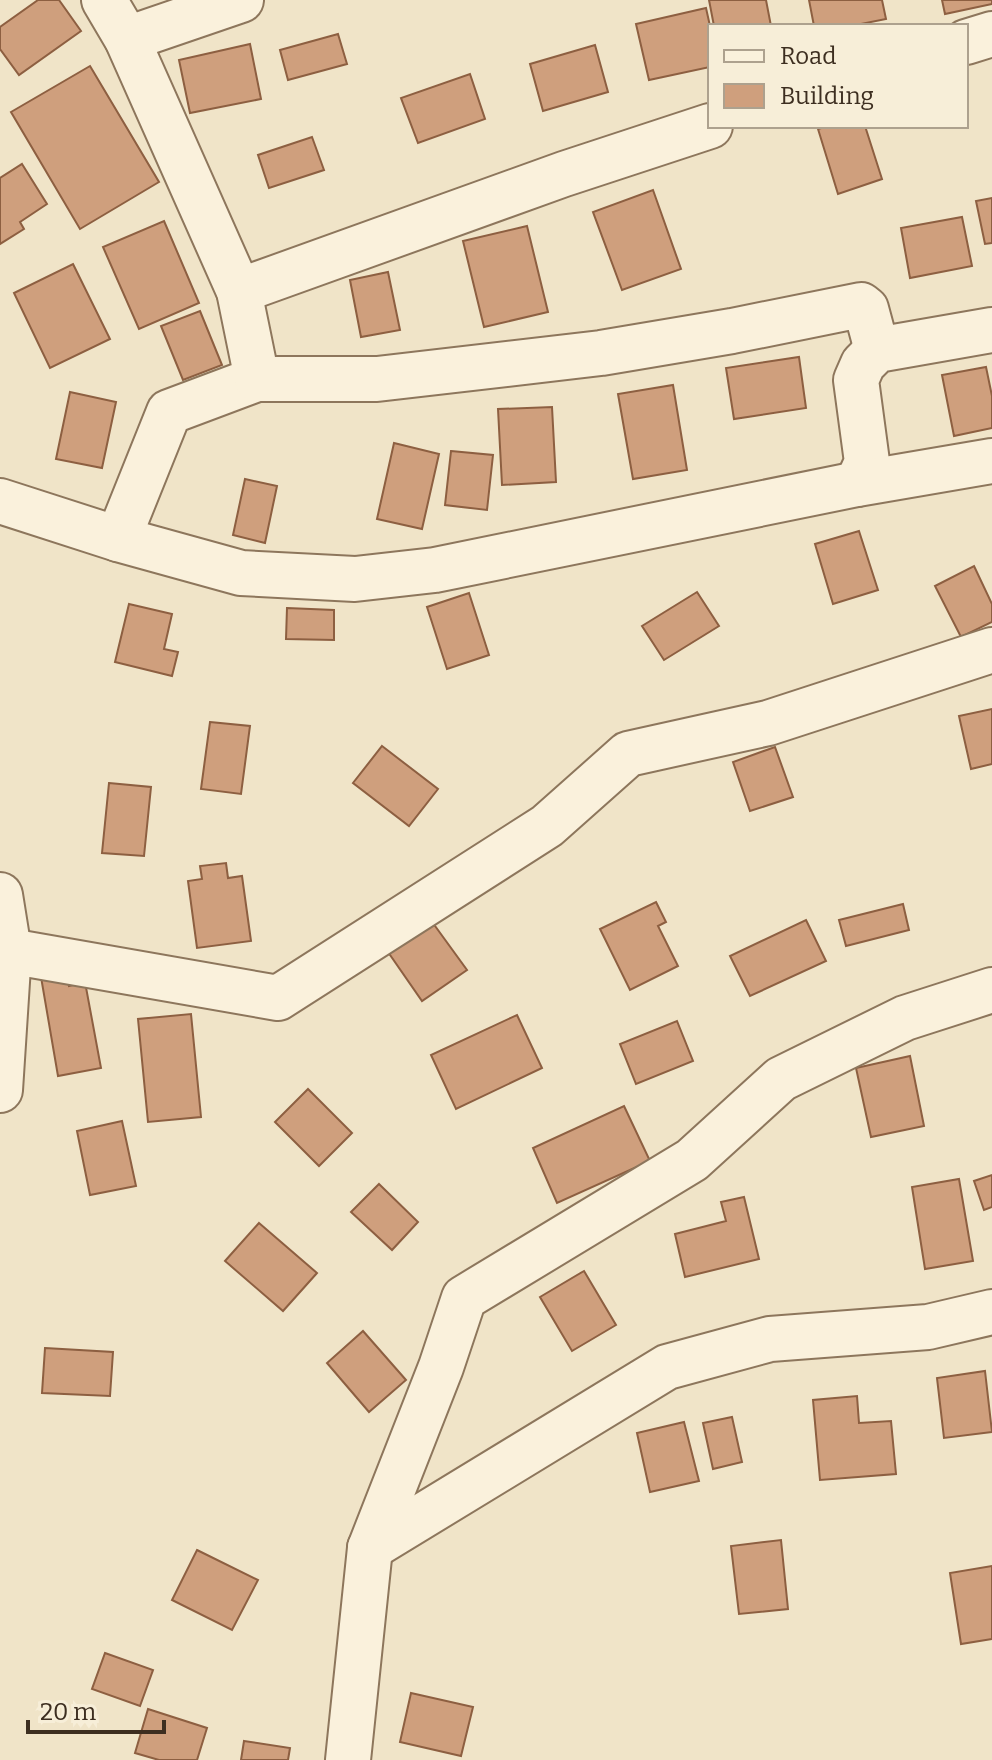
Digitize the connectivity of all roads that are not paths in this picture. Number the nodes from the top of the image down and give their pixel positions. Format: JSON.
{"nodes":[{"id":1,"x":104,"y":0,"type":"edge"},
{"id":2,"x":241,"y":0,"type":"edge"},
{"id":3,"x":992,"y":34,"type":"edge"},
{"id":4,"x":127,"y":39,"type":"junction"},
{"id":5,"x":968,"y":41,"type":"edge"},
{"id":6,"x":708,"y":127,"type":"edge"},
{"id":7,"x":239,"y":291,"type":"junction"},
{"id":8,"x":992,"y":330,"type":"edge"},
{"id":9,"x":877,"y":350,"type":"junction"},
{"id":10,"x":257,"y":379,"type":"junction"},
{"id":11,"x":992,"y":461,"type":"edge"},
{"id":12,"x":857,"y":484,"type":"junction"},
{"id":13,"x":0,"y":501,"type":"edge"},
{"id":14,"x":118,"y":539,"type":"junction"},
{"id":15,"x":992,"y":650,"type":"edge"},
{"id":16,"x":0,"y":895,"type":"edge"},
{"id":17,"x":9,"y":951,"type":"junction"},
{"id":18,"x":992,"y":990,"type":"edge"},
{"id":19,"x":0,"y":1090,"type":"edge"},
{"id":20,"x":992,"y":1312,"type":"edge"},
{"id":21,"x":370,"y":1548,"type":"junction"},
{"id":22,"x":348,"y":1760,"type":"edge"}],
"edges":[{"from":1,"to":4,"type":"street"},
{"from":2,"to":4,"type":"street"},
{"from":3,"to":5,"type":"street"},
{"from":4,"to":7,"type":"street"},
{"from":6,"to":7,"type":"street"},
{"from":7,"to":10,"type":"street"},
{"from":8,"to":9,"type":"street"},
{"from":9,"to":10,"type":"street"},
{"from":9,"to":12,"type":"street"},
{"from":10,"to":14,"type":"street"},
{"from":11,"to":12,"type":"street"},
{"from":12,"to":14,"type":"street"},
{"from":13,"to":14,"type":"street"},
{"from":15,"to":17,"type":"street"},
{"from":16,"to":17,"type":"street"},
{"from":17,"to":19,"type":"street"},
{"from":18,"to":21,"type":"street"},
{"from":20,"to":21,"type":"street"},
{"from":21,"to":22,"type":"street"}]}
